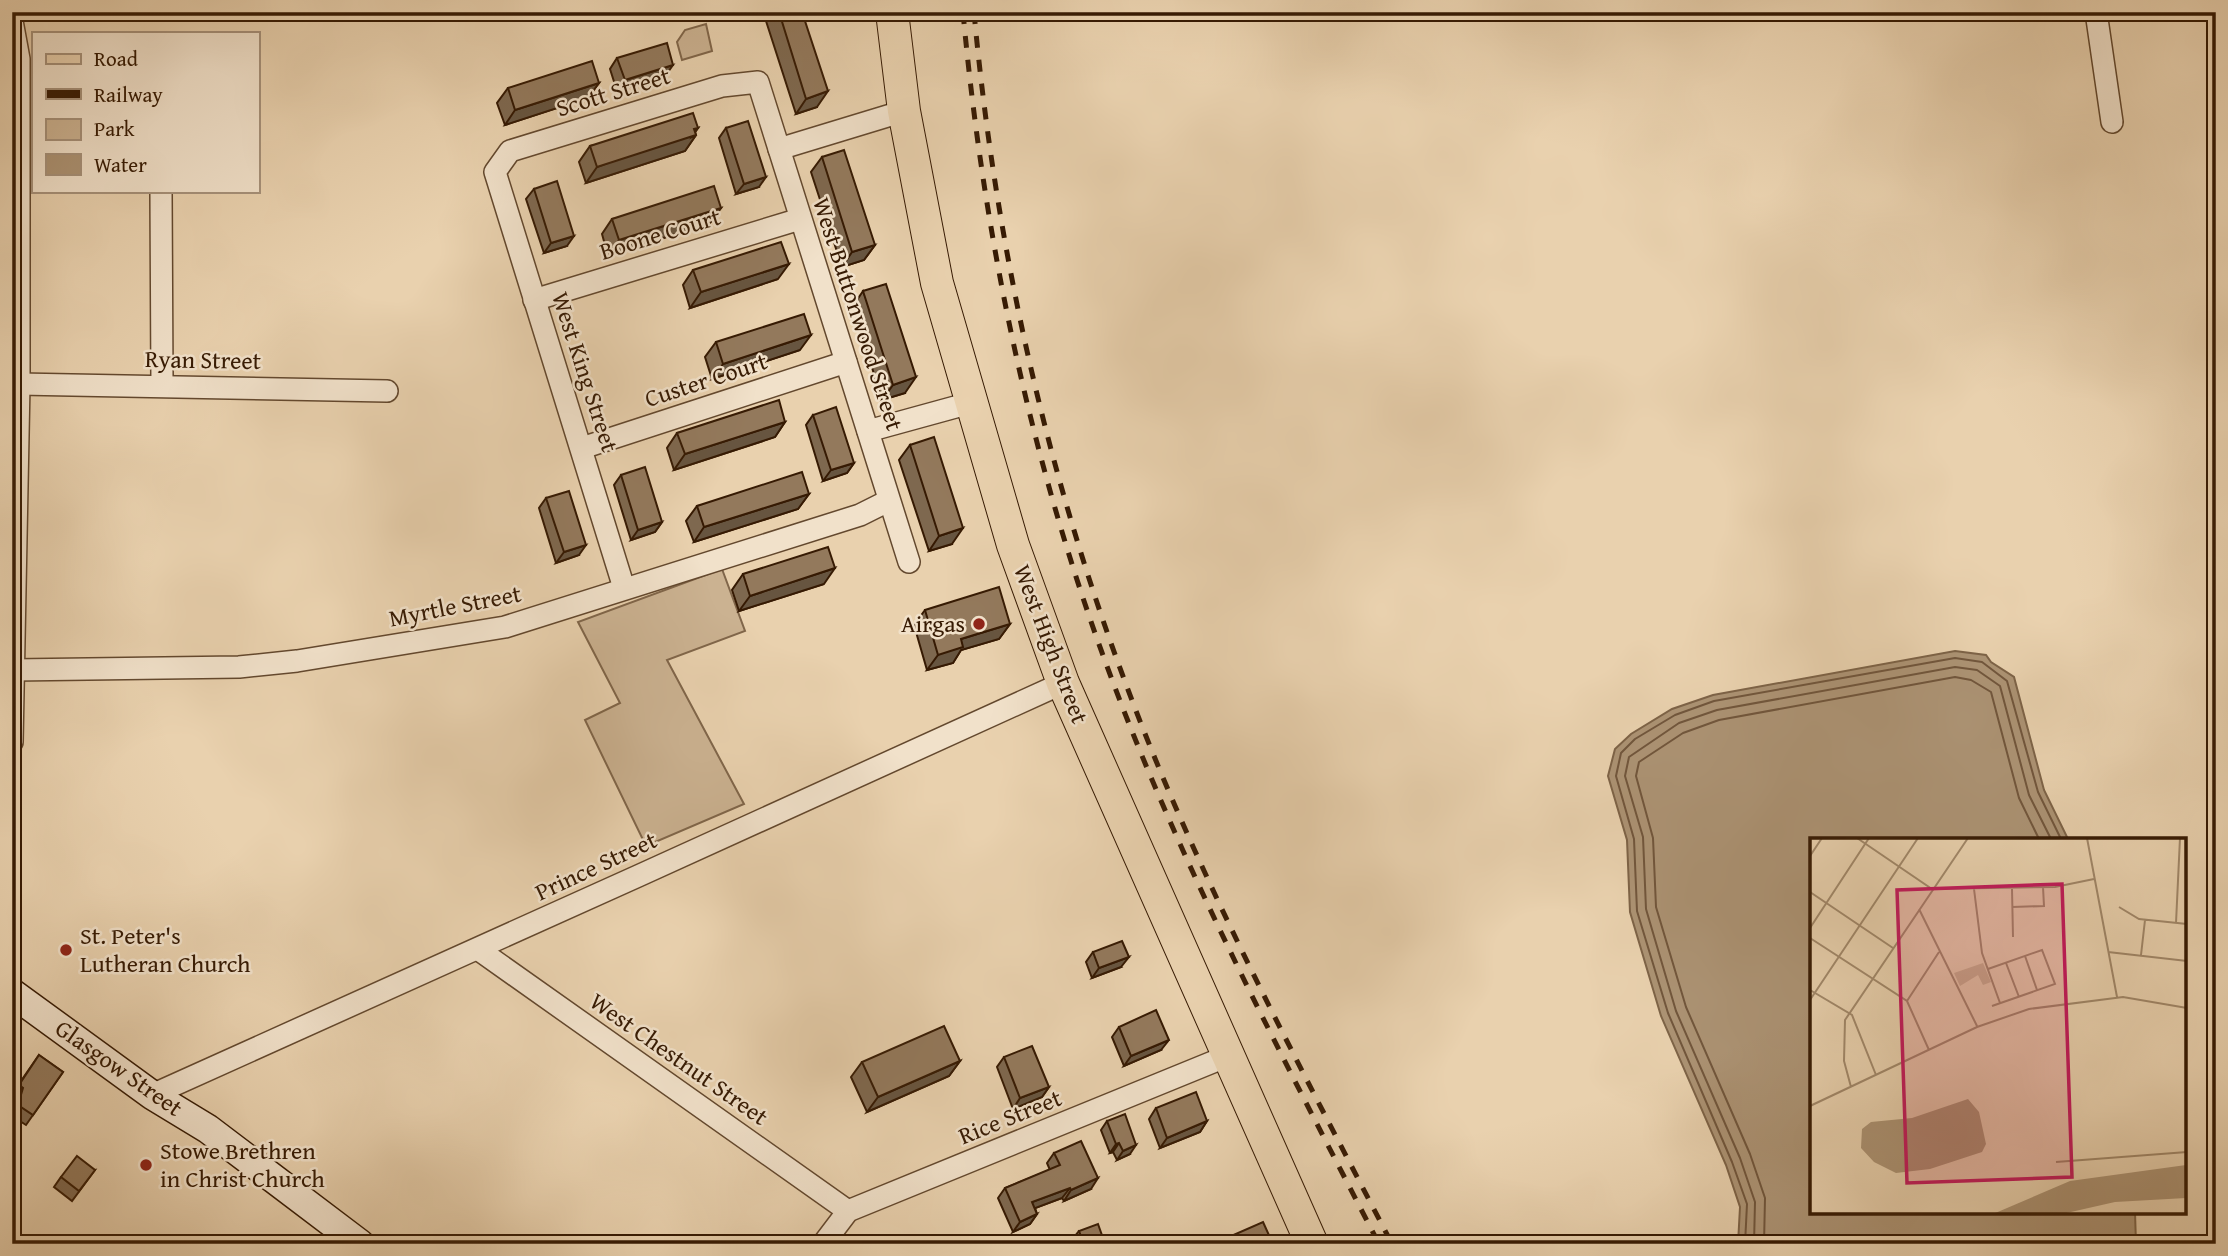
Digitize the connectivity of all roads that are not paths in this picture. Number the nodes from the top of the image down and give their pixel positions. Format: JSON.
{"nodes":[{"id":1,"x":892,"y":12,"type":"edge"},
{"id":2,"x":2096,"y":12,"type":"edge"},
{"id":3,"x":12,"y":21,"type":"edge"},
{"id":4,"x":758,"y":82,"type":"joint"},
{"id":5,"x":904,"y":111,"type":"junction"},
{"id":6,"x":2112,"y":122,"type":"dead end"},
{"id":7,"x":26,"y":146,"type":"edge"},
{"id":8,"x":779,"y":149,"type":"junction"},
{"id":9,"x":495,"y":172,"type":"joint"},
{"id":10,"x":161,"y":192,"type":"edge"},
{"id":11,"x":800,"y":219,"type":"junction"},
{"id":12,"x":534,"y":300,"type":"junction"},
{"id":13,"x":846,"y":362,"type":"junction"},
{"id":14,"x":19,"y":384,"type":"junction"},
{"id":15,"x":162,"y":384,"type":"junction"},
{"id":16,"x":387,"y":391,"type":"dead end"},
{"id":17,"x":970,"y":403,"type":"junction"},
{"id":18,"x":868,"y":431,"type":"junction"},
{"id":19,"x":582,"y":447,"type":"junction"},
{"id":20,"x":888,"y":501,"type":"junction"},
{"id":21,"x":909,"y":562,"type":"dead end"},
{"id":22,"x":624,"y":588,"type":"junction"},
{"id":23,"x":13,"y":670,"type":"edge"},
{"id":24,"x":1063,"y":683,"type":"junction"},
{"id":25,"x":12,"y":742,"type":"edge"},
{"id":26,"x":479,"y":950,"type":"junction"},
{"id":27,"x":12,"y":993,"type":"edge"},
{"id":28,"x":1230,"y":1055,"type":"junction"},
{"id":29,"x":152,"y":1095,"type":"junction"},
{"id":30,"x":848,"y":1211,"type":"junction"},
{"id":31,"x":360,"y":1244,"type":"edge"},
{"id":32,"x":824,"y":1244,"type":"edge"},
{"id":33,"x":1312,"y":1244,"type":"edge"}],
"edges":[{"from":1,"to":5,"type":"main road","name":"West High Street"},
{"from":2,"to":6,"type":"street"},
{"from":3,"to":7,"type":"street"},
{"from":4,"to":8,"type":"street","name":"West Buttonwood Street"},
{"from":4,"to":9,"type":"street","name":"Scott Street"},
{"from":5,"to":8,"type":"street"},
{"from":5,"to":17,"type":"main road","name":"West High Street"},
{"from":7,"to":14,"type":"street"},
{"from":8,"to":11,"type":"street","name":"West Buttonwood Street"},
{"from":9,"to":12,"type":"street","name":"West King Street"},
{"from":10,"to":15,"type":"street"},
{"from":11,"to":12,"type":"street","name":"Boone Court"},
{"from":11,"to":13,"type":"street","name":"West Buttonwood Street"},
{"from":12,"to":19,"type":"street","name":"West King Street"},
{"from":13,"to":18,"type":"street","name":"West Buttonwood Street"},
{"from":13,"to":19,"type":"street","name":"Custer Court"},
{"from":14,"to":15,"type":"street","name":"Ryan Street"},
{"from":14,"to":23,"type":"street"},
{"from":15,"to":16,"type":"street","name":"Ryan Street"},
{"from":17,"to":18,"type":"street"},
{"from":17,"to":24,"type":"main road","name":"West High Street"},
{"from":18,"to":20,"type":"street","name":"West Buttonwood Street"},
{"from":19,"to":22,"type":"street","name":"West King Street"},
{"from":20,"to":21,"type":"street","name":"West Buttonwood Street"},
{"from":20,"to":22,"type":"street","name":"Myrtle Street"},
{"from":22,"to":23,"type":"street","name":"Myrtle Street"},
{"from":23,"to":25,"type":"street"},
{"from":24,"to":26,"type":"street","name":"Prince Street"},
{"from":24,"to":28,"type":"main road","name":"West High Street"},
{"from":26,"to":29,"type":"street","name":"Prince Street"},
{"from":26,"to":30,"type":"street","name":"West Chestnut Street"},
{"from":27,"to":29,"type":"street","name":"Glasgow Street"},
{"from":28,"to":30,"type":"street","name":"Rice Street"},
{"from":28,"to":33,"type":"main road","name":"West High Street"},
{"from":29,"to":31,"type":"street","name":"Glasgow Street"},
{"from":30,"to":32,"type":"street"}]}
